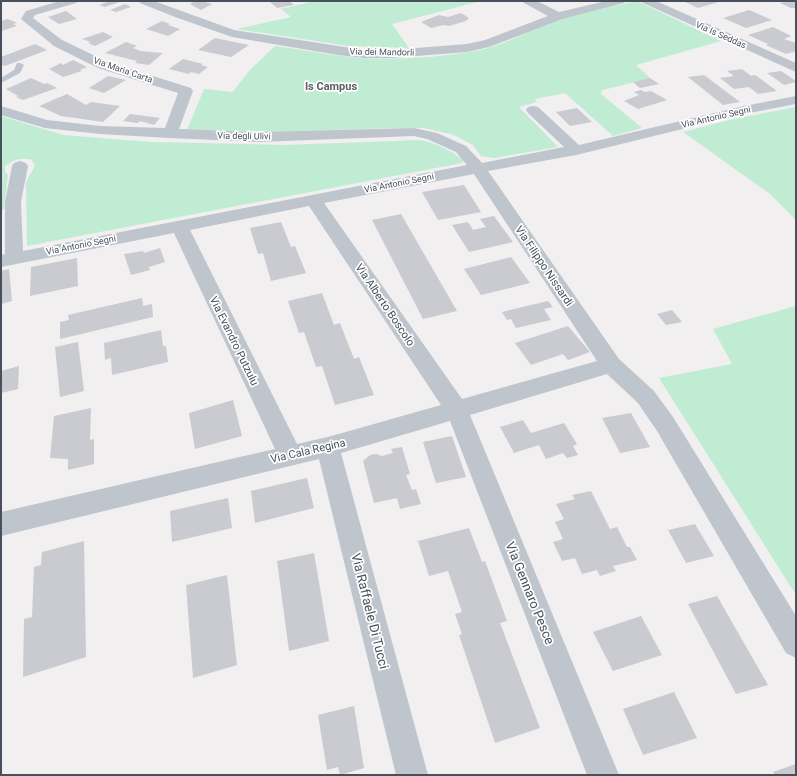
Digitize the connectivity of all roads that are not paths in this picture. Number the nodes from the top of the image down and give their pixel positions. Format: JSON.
{"nodes":[{"id":1,"x":72,"y":1,"type":"edge"},
{"id":2,"x":144,"y":1,"type":"edge"},
{"id":3,"x":528,"y":1,"type":"edge"},
{"id":4,"x":620,"y":1,"type":"edge"},
{"id":5,"x":646,"y":1,"type":"edge"},
{"id":6,"x":558,"y":16,"type":"junction"},
{"id":7,"x":20,"y":65,"type":"dead end"},
{"id":8,"x":796,"y":68,"type":"edge"},
{"id":9,"x":1,"y":81,"type":"edge"},
{"id":10,"x":796,"y":100,"type":"edge"},
{"id":11,"x":1,"y":110,"type":"edge"},
{"id":12,"x":533,"y":110,"type":"dead end"},
{"id":13,"x":170,"y":134,"type":"junction"},
{"id":14,"x":576,"y":150,"type":"junction"},
{"id":15,"x":20,"y":166,"type":"dead end"},
{"id":16,"x":478,"y":168,"type":"junction"},
{"id":17,"x":313,"y":200,"type":"junction"},
{"id":18,"x":179,"y":226,"type":"junction"},
{"id":19,"x":7,"y":260,"type":"edge"},
{"id":20,"x":611,"y":365,"type":"junction"},
{"id":21,"x":457,"y":410,"type":"junction"},
{"id":22,"x":328,"y":447,"type":"junction"},
{"id":23,"x":290,"y":455,"type":"junction"},
{"id":24,"x":1,"y":524,"type":"edge"},
{"id":25,"x":796,"y":643,"type":"edge"},
{"id":26,"x":412,"y":775,"type":"edge"},
{"id":27,"x":603,"y":775,"type":"edge"}],
"edges":[{"from":1,"to":13,"type":"street","name":"Via Maria Carta"},
{"from":2,"to":6,"type":"street","name":"Via dei Mandorli"},
{"from":3,"to":6,"type":"street"},
{"from":4,"to":6,"type":"street","name":"Via dei Mandorli"},
{"from":5,"to":8,"type":"street","name":"Via Is Seddas"},
{"from":7,"to":9,"type":"lane"},
{"from":10,"to":14,"type":"street","name":"Via Antonio Segni"},
{"from":11,"to":13,"type":"street","name":"Via degli Ulivi"},
{"from":12,"to":14,"type":"street"},
{"from":13,"to":16,"type":"street","name":"Via degli Ulivi"},
{"from":14,"to":16,"type":"street","name":"Via Antonio Segni"},
{"from":15,"to":19,"type":"street"},
{"from":16,"to":17,"type":"street","name":"Via Antonio Segni"},
{"from":16,"to":20,"type":"street","name":"Via Filippo Nissardi"},
{"from":17,"to":18,"type":"street","name":"Via Antonio Segni"},
{"from":17,"to":21,"type":"street","name":"Via Alberto Boscolo"},
{"from":18,"to":19,"type":"street","name":"Via Antonio Segni"},
{"from":18,"to":23,"type":"street","name":"Via Evandro Putzulu"},
{"from":20,"to":21,"type":"street","name":"Via Cala Regina"},
{"from":20,"to":25,"type":"street","name":"Via Filippo Nissardi"},
{"from":21,"to":22,"type":"street","name":"Via Cala Regina"},
{"from":21,"to":27,"type":"street","name":"Via Gennaro Pesce"},
{"from":22,"to":23,"type":"street","name":"Via Cala Regina"},
{"from":22,"to":26,"type":"street","name":"Via Raffaele Di Tucci"},
{"from":23,"to":24,"type":"street","name":"Via Cala Regina"}]}
